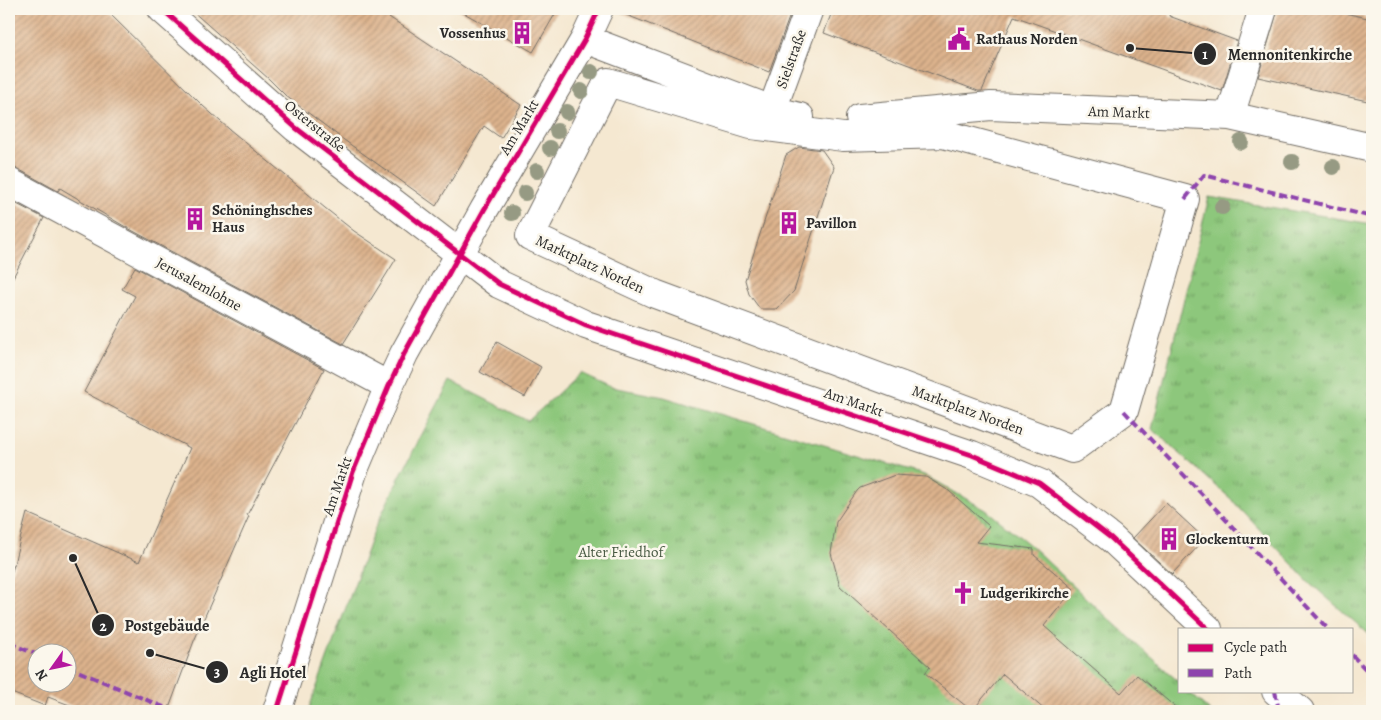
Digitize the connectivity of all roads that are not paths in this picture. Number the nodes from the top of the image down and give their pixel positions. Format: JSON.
{"nodes":[{"id":1,"x":162,"y":9,"type":"edge"},
{"id":2,"x":599,"y":9,"type":"edge"},
{"id":3,"x":809,"y":9,"type":"edge"},
{"id":4,"x":1263,"y":9,"type":"edge"},
{"id":5,"x":585,"y":39,"type":"junction"},
{"id":6,"x":772,"y":110,"type":"junction"},
{"id":7,"x":1230,"y":116,"type":"junction"},
{"id":8,"x":1372,"y":148,"type":"edge"},
{"id":9,"x":9,"y":182,"type":"edge"},
{"id":10,"x":1185,"y":199,"type":"joint"},
{"id":11,"x":460,"y":253,"type":"junction"},
{"id":12,"x":389,"y":386,"type":"junction"},
{"id":13,"x":1207,"y":628,"type":"edge"},
{"id":14,"x":1277,"y":692,"type":"edge"},
{"id":15,"x":277,"y":711,"type":"edge"},
{"id":16,"x":1300,"y":711,"type":"edge"}],
"edges":[{"from":1,"to":11,"type":"street","name":"Osterstraße"},
{"from":2,"to":5,"type":"street"},
{"from":3,"to":6,"type":"street","name":"Sielstraße"},
{"from":4,"to":7,"type":"street"},
{"from":5,"to":6,"type":"street","name":"Am Markt"},
{"from":5,"to":11,"type":"street","name":"Am Markt"},
{"from":6,"to":7,"type":"street","name":"Am Markt"},
{"from":7,"to":8,"type":"street","name":"Am Markt"},
{"from":9,"to":12,"type":"street","name":"Jerusalemlohne"},
{"from":10,"to":10,"type":"street","name":"Marktplatz Norden"},
{"from":11,"to":12,"type":"street","name":"Am Markt"},
{"from":11,"to":13,"type":"street","name":"Am Markt"},
{"from":12,"to":15,"type":"street","name":"Am Markt"},
{"from":14,"to":16,"type":"street"}]}
